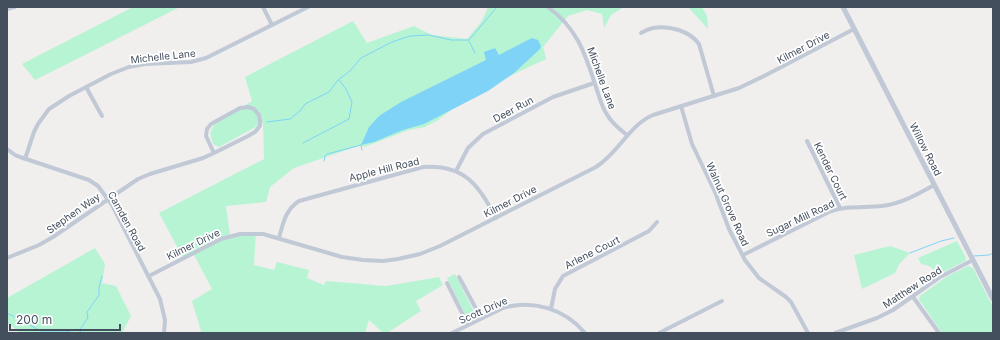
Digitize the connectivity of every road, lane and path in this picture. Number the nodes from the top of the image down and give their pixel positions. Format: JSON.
{"nodes":[{"id":1,"x":15,"y":7,"type":"edge"},
{"id":2,"x":263,"y":7,"type":"edge"},
{"id":3,"x":308,"y":7,"type":"edge"},
{"id":4,"x":548,"y":7,"type":"edge"},
{"id":5,"x":843,"y":7,"type":"edge"},
{"id":6,"x":7,"y":9,"type":"edge"},
{"id":7,"x":272,"y":25,"type":"junction"},
{"id":8,"x":854,"y":29,"type":"junction"},
{"id":9,"x":641,"y":33,"type":"dead end"},
{"id":10,"x":594,"y":83,"type":"junction"},
{"id":11,"x":86,"y":87,"type":"junction"},
{"id":12,"x":714,"y":96,"type":"junction"},
{"id":13,"x":682,"y":106,"type":"junction"},
{"id":14,"x":102,"y":116,"type":"dead end"},
{"id":15,"x":627,"y":135,"type":"junction"},
{"id":16,"x":807,"y":141,"type":"dead end"},
{"id":17,"x":7,"y":149,"type":"edge"},
{"id":18,"x":214,"y":153,"type":"junction"},
{"id":19,"x":25,"y":159,"type":"junction"},
{"id":20,"x":456,"y":171,"type":"junction"},
{"id":21,"x":934,"y":185,"type":"junction"},
{"id":22,"x":108,"y":199,"type":"junction"},
{"id":23,"x":840,"y":208,"type":"junction"},
{"id":24,"x":496,"y":218,"type":"junction"},
{"id":25,"x":657,"y":222,"type":"dead end"},
{"id":26,"x":279,"y":238,"type":"junction"},
{"id":27,"x":743,"y":255,"type":"junction"},
{"id":28,"x":7,"y":258,"type":"edge"},
{"id":29,"x":973,"y":260,"type":"junction"},
{"id":30,"x":149,"y":276,"type":"junction"},
{"id":31,"x":459,"y":277,"type":"dead end"},
{"id":32,"x":447,"y":283,"type":"dead end"},
{"id":33,"x":913,"y":297,"type":"junction"},
{"id":34,"x":993,"y":299,"type":"edge"},
{"id":35,"x":722,"y":301,"type":"dead end"},
{"id":36,"x":551,"y":309,"type":"junction"},
{"id":37,"x":481,"y":318,"type":"junction"},
{"id":38,"x":468,"y":324,"type":"junction"},
{"id":39,"x":164,"y":333,"type":"edge"},
{"id":40,"x":452,"y":333,"type":"edge"},
{"id":41,"x":585,"y":333,"type":"edge"},
{"id":42,"x":659,"y":333,"type":"edge"},
{"id":43,"x":808,"y":333,"type":"edge"},
{"id":44,"x":836,"y":333,"type":"edge"},
{"id":45,"x":939,"y":333,"type":"edge"}],
"edges":[{"from":1,"to":6,"type":"street"},
{"from":2,"to":7,"type":"street"},
{"from":3,"to":7,"type":"street","name":"Michelle Lane"},
{"from":4,"to":10,"type":"street","name":"Michelle Lane"},
{"from":5,"to":8,"type":"street","name":"Willow Road"},
{"from":7,"to":11,"type":"street","name":"Michelle Lane"},
{"from":8,"to":12,"type":"street","name":"Kilmer Drive"},
{"from":8,"to":21,"type":"street","name":"Willow Road"},
{"from":9,"to":12,"type":"street"},
{"from":10,"to":15,"type":"street","name":"Michelle Lane"},
{"from":10,"to":20,"type":"street","name":"Deer Run"},
{"from":11,"to":14,"type":"street"},
{"from":11,"to":19,"type":"street","name":"Michelle Lane"},
{"from":12,"to":13,"type":"street","name":"Kilmer Drive"},
{"from":13,"to":15,"type":"street","name":"Kilmer Drive"},
{"from":13,"to":27,"type":"street","name":"Walnut Grove Road"},
{"from":15,"to":24,"type":"street","name":"Kilmer Drive"},
{"from":16,"to":23,"type":"street","name":"Kender Court"},
{"from":17,"to":19,"type":"street","name":"Camden Road"},
{"from":18,"to":18,"type":"street","name":"Stephen Way"},
{"from":18,"to":22,"type":"street","name":"Stephen Way"},
{"from":19,"to":22,"type":"street","name":"Camden Road"},
{"from":20,"to":24,"type":"street","name":"Apple Hill Road"},
{"from":20,"to":26,"type":"street","name":"Apple Hill Road"},
{"from":21,"to":23,"type":"street","name":"Sugar Mill Road"},
{"from":21,"to":29,"type":"street","name":"Willow Road"},
{"from":22,"to":28,"type":"street","name":"Stephen Way"},
{"from":22,"to":30,"type":"street","name":"Camden Road"},
{"from":23,"to":27,"type":"street","name":"Sugar Mill Road"},
{"from":24,"to":26,"type":"street","name":"Kilmer Drive"},
{"from":25,"to":36,"type":"street","name":"Arlene Court"},
{"from":26,"to":30,"type":"street","name":"Kilmer Drive"},
{"from":27,"to":43,"type":"street","name":"Walnut Grove Road"},
{"from":29,"to":33,"type":"street","name":"Matthew Road"},
{"from":29,"to":34,"type":"street","name":"Willow Road"},
{"from":30,"to":39,"type":"street","name":"Camden Road"},
{"from":31,"to":37,"type":"street"},
{"from":32,"to":38,"type":"street"},
{"from":33,"to":44,"type":"street","name":"Matthew Road"},
{"from":33,"to":45,"type":"street"},
{"from":35,"to":42,"type":"street"},
{"from":36,"to":37,"type":"street","name":"Scott Drive"},
{"from":36,"to":41,"type":"street","name":"Scott Drive"},
{"from":37,"to":38,"type":"street","name":"Scott Drive"},
{"from":38,"to":40,"type":"street","name":"Scott Drive"}]}
